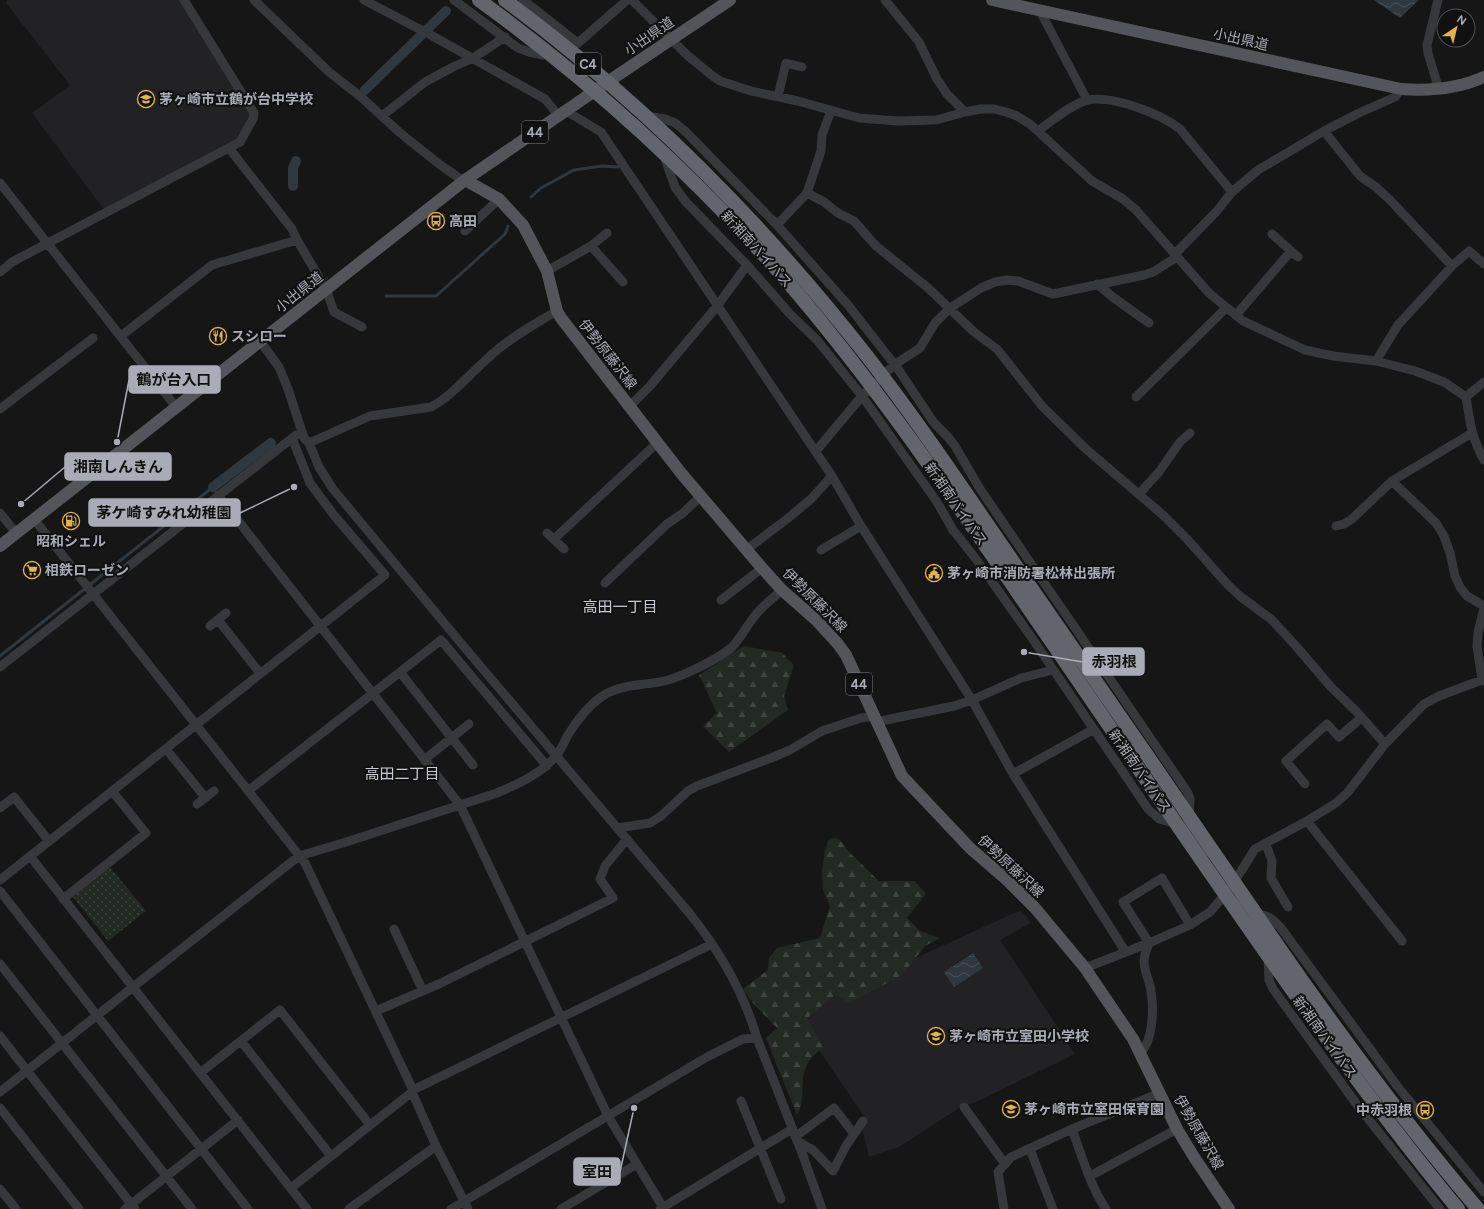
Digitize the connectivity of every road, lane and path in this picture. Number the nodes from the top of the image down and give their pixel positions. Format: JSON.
{"nodes":[{"id":1,"x":184,"y":0,"type":"edge"},
{"id":2,"x":254,"y":0,"type":"edge"},
{"id":3,"x":364,"y":0,"type":"edge"},
{"id":4,"x":454,"y":0,"type":"edge"},
{"id":5,"x":479,"y":0,"type":"edge"},
{"id":6,"x":485,"y":0,"type":"edge"},
{"id":7,"x":499,"y":0,"type":"edge"},
{"id":8,"x":505,"y":0,"type":"edge"},
{"id":9,"x":523,"y":0,"type":"edge"},
{"id":10,"x":730,"y":0,"type":"edge"},
{"id":11,"x":885,"y":0,"type":"edge"},
{"id":12,"x":992,"y":0,"type":"edge"},
{"id":13,"x":1438,"y":0,"type":"edge"},
{"id":14,"x":633,"y":1,"type":"edge"},
{"id":15,"x":1036,"y":7,"type":"edge"},
{"id":16,"x":505,"y":37,"type":"junction"},
{"id":17,"x":672,"y":39,"type":"junction"},
{"id":18,"x":578,"y":42,"type":"junction"},
{"id":19,"x":552,"y":50,"type":"junction"},
{"id":20,"x":566,"y":51,"type":"junction"},
{"id":21,"x":473,"y":58,"type":"junction"},
{"id":22,"x":802,"y":67,"type":"dead end"},
{"id":23,"x":1484,"y":77,"type":"edge"},
{"id":24,"x":602,"y":86,"type":"junction"},
{"id":25,"x":1401,"y":89,"type":"junction"},
{"id":26,"x":1439,"y":90,"type":"junction"},
{"id":27,"x":778,"y":96,"type":"junction"},
{"id":28,"x":1087,"y":100,"type":"junction"},
{"id":29,"x":831,"y":111,"type":"junction"},
{"id":30,"x":965,"y":112,"type":"junction"},
{"id":31,"x":563,"y":113,"type":"junction"},
{"id":32,"x":382,"y":116,"type":"junction"},
{"id":33,"x":1038,"y":131,"type":"junction"},
{"id":34,"x":1324,"y":131,"type":"junction"},
{"id":35,"x":229,"y":148,"type":"junction"},
{"id":36,"x":465,"y":180,"type":"junction"},
{"id":37,"x":0,"y":182,"type":"edge"},
{"id":38,"x":1232,"y":192,"type":"junction"},
{"id":39,"x":807,"y":193,"type":"junction"},
{"id":40,"x":499,"y":199,"type":"junction"},
{"id":41,"x":777,"y":225,"type":"junction"},
{"id":42,"x":466,"y":231,"type":"dead end"},
{"id":43,"x":607,"y":233,"type":"dead end"},
{"id":44,"x":1272,"y":234,"type":"dead end"},
{"id":45,"x":297,"y":240,"type":"junction"},
{"id":46,"x":48,"y":244,"type":"junction"},
{"id":47,"x":591,"y":246,"type":"junction"},
{"id":48,"x":1176,"y":256,"type":"junction"},
{"id":49,"x":1484,"y":264,"type":"edge"},
{"id":50,"x":747,"y":265,"type":"junction"},
{"id":51,"x":1452,"y":266,"type":"junction"},
{"id":52,"x":547,"y":271,"type":"junction"},
{"id":53,"x":0,"y":272,"type":"edge"},
{"id":54,"x":623,"y":282,"type":"dead end"},
{"id":55,"x":1097,"y":284,"type":"junction"},
{"id":56,"x":326,"y":289,"type":"junction"},
{"id":57,"x":718,"y":305,"type":"junction"},
{"id":58,"x":950,"y":308,"type":"junction"},
{"id":59,"x":1226,"y":308,"type":"junction"},
{"id":60,"x":557,"y":311,"type":"junction"},
{"id":61,"x":1236,"y":315,"type":"junction"},
{"id":62,"x":1149,"y":323,"type":"dead end"},
{"id":63,"x":362,"y":327,"type":"dead end"},
{"id":64,"x":121,"y":336,"type":"junction"},
{"id":65,"x":93,"y":338,"type":"dead end"},
{"id":66,"x":260,"y":341,"type":"junction"},
{"id":67,"x":1376,"y":361,"type":"junction"},
{"id":68,"x":894,"y":365,"type":"junction"},
{"id":69,"x":1484,"y":382,"type":"edge"},
{"id":70,"x":862,"y":396,"type":"junction"},
{"id":71,"x":1136,"y":397,"type":"dead end"},
{"id":72,"x":1466,"y":397,"type":"junction"},
{"id":73,"x":630,"y":406,"type":"junction"},
{"id":74,"x":176,"y":407,"type":"junction"},
{"id":75,"x":0,"y":409,"type":"edge"},
{"id":76,"x":302,"y":431,"type":"junction"},
{"id":77,"x":1190,"y":433,"type":"dead end"},
{"id":78,"x":1472,"y":433,"type":"junction"},
{"id":79,"x":292,"y":438,"type":"junction"},
{"id":80,"x":309,"y":443,"type":"junction"},
{"id":81,"x":657,"y":443,"type":"junction"},
{"id":82,"x":816,"y":451,"type":"junction"},
{"id":83,"x":1484,"y":460,"type":"edge"},
{"id":84,"x":832,"y":476,"type":"junction"},
{"id":85,"x":1392,"y":481,"type":"junction"},
{"id":86,"x":218,"y":494,"type":"junction"},
{"id":87,"x":1139,"y":494,"type":"junction"},
{"id":88,"x":701,"y":496,"type":"junction"},
{"id":89,"x":0,"y":514,"type":"edge"},
{"id":90,"x":34,"y":519,"type":"junction"},
{"id":91,"x":861,"y":526,"type":"junction"},
{"id":92,"x":1336,"y":526,"type":"dead end"},
{"id":93,"x":16,"y":533,"type":"junction"},
{"id":94,"x":547,"y":533,"type":"dead end"},
{"id":95,"x":554,"y":539,"type":"junction"},
{"id":96,"x":0,"y":546,"type":"edge"},
{"id":97,"x":564,"y":549,"type":"dead end"},
{"id":98,"x":746,"y":550,"type":"junction"},
{"id":99,"x":821,"y":550,"type":"dead end"},
{"id":100,"x":762,"y":568,"type":"junction"},
{"id":101,"x":605,"y":583,"type":"dead end"},
{"id":102,"x":90,"y":590,"type":"junction"},
{"id":103,"x":782,"y":590,"type":"junction"},
{"id":104,"x":721,"y":600,"type":"dead end"},
{"id":105,"x":1484,"y":607,"type":"edge"},
{"id":106,"x":226,"y":613,"type":"dead end"},
{"id":107,"x":218,"y":620,"type":"junction"},
{"id":108,"x":210,"y":626,"type":"dead end"},
{"id":109,"x":321,"y":626,"type":"junction"},
{"id":110,"x":1092,"y":653,"type":"junction"},
{"id":111,"x":0,"y":667,"type":"edge"},
{"id":112,"x":400,"y":672,"type":"junction"},
{"id":113,"x":260,"y":673,"type":"junction"},
{"id":114,"x":1055,"y":673,"type":"junction"},
{"id":115,"x":1483,"y":680,"type":"edge"},
{"id":116,"x":373,"y":693,"type":"junction"},
{"id":117,"x":972,"y":700,"type":"junction"},
{"id":118,"x":1362,"y":718,"type":"junction"},
{"id":119,"x":874,"y":719,"type":"junction"},
{"id":120,"x":195,"y":724,"type":"junction"},
{"id":121,"x":469,"y":724,"type":"dead end"},
{"id":122,"x":1094,"y":729,"type":"junction"},
{"id":123,"x":452,"y":738,"type":"junction"},
{"id":124,"x":1385,"y":744,"type":"junction"},
{"id":125,"x":166,"y":749,"type":"junction"},
{"id":126,"x":556,"y":756,"type":"junction"},
{"id":127,"x":425,"y":759,"type":"junction"},
{"id":128,"x":473,"y":765,"type":"dead end"},
{"id":129,"x":547,"y":766,"type":"junction"},
{"id":130,"x":1013,"y":774,"type":"junction"},
{"id":131,"x":1305,"y":784,"type":"dead end"},
{"id":132,"x":112,"y":791,"type":"junction"},
{"id":133,"x":214,"y":791,"type":"dead end"},
{"id":134,"x":248,"y":791,"type":"junction"},
{"id":135,"x":205,"y":798,"type":"junction"},
{"id":136,"x":197,"y":804,"type":"dead end"},
{"id":137,"x":460,"y":805,"type":"junction"},
{"id":138,"x":0,"y":808,"type":"edge"},
{"id":139,"x":1307,"y":821,"type":"junction"},
{"id":140,"x":1188,"y":827,"type":"junction"},
{"id":141,"x":618,"y":828,"type":"junction"},
{"id":142,"x":627,"y":839,"type":"junction"},
{"id":143,"x":49,"y":841,"type":"junction"},
{"id":144,"x":1266,"y":844,"type":"junction"},
{"id":145,"x":30,"y":856,"type":"junction"},
{"id":146,"x":299,"y":856,"type":"junction"},
{"id":147,"x":0,"y":880,"type":"edge"},
{"id":148,"x":1228,"y":890,"type":"junction"},
{"id":149,"x":0,"y":891,"type":"edge"},
{"id":150,"x":64,"y":899,"type":"junction"},
{"id":151,"x":1238,"y":903,"type":"junction"},
{"id":152,"x":1288,"y":907,"type":"dead end"},
{"id":153,"x":1190,"y":925,"type":"junction"},
{"id":154,"x":394,"y":928,"type":"dead end"},
{"id":155,"x":524,"y":941,"type":"junction"},
{"id":156,"x":1402,"y":941,"type":"dead end"},
{"id":157,"x":1149,"y":943,"type":"junction"},
{"id":158,"x":712,"y":944,"type":"junction"},
{"id":159,"x":1125,"y":951,"type":"junction"},
{"id":160,"x":0,"y":964,"type":"edge"},
{"id":161,"x":1085,"y":968,"type":"junction"},
{"id":162,"x":133,"y":988,"type":"junction"},
{"id":163,"x":423,"y":990,"type":"junction"},
{"id":164,"x":376,"y":1011,"type":"junction"},
{"id":165,"x":97,"y":1016,"type":"junction"},
{"id":166,"x":560,"y":1019,"type":"junction"},
{"id":167,"x":0,"y":1036,"type":"edge"},
{"id":168,"x":757,"y":1038,"type":"junction"},
{"id":169,"x":241,"y":1041,"type":"junction"},
{"id":170,"x":62,"y":1043,"type":"junction"},
{"id":171,"x":1141,"y":1052,"type":"junction"},
{"id":172,"x":27,"y":1071,"type":"junction"},
{"id":173,"x":200,"y":1073,"type":"junction"},
{"id":174,"x":412,"y":1091,"type":"junction"},
{"id":175,"x":0,"y":1092,"type":"edge"},
{"id":176,"x":1160,"y":1093,"type":"junction"},
{"id":177,"x":741,"y":1101,"type":"dead end"},
{"id":178,"x":964,"y":1107,"type":"dead end"},
{"id":179,"x":0,"y":1108,"type":"edge"},
{"id":180,"x":608,"y":1116,"type":"junction"},
{"id":181,"x":238,"y":1120,"type":"junction"},
{"id":182,"x":863,"y":1121,"type":"dead end"},
{"id":183,"x":370,"y":1125,"type":"junction"},
{"id":184,"x":1072,"y":1129,"type":"junction"},
{"id":185,"x":1177,"y":1129,"type":"junction"},
{"id":186,"x":854,"y":1134,"type":"junction"},
{"id":187,"x":795,"y":1135,"type":"junction"},
{"id":188,"x":436,"y":1146,"type":"junction"},
{"id":189,"x":760,"y":1148,"type":"junction"},
{"id":190,"x":201,"y":1149,"type":"junction"},
{"id":191,"x":1030,"y":1149,"type":"junction"},
{"id":192,"x":331,"y":1156,"type":"junction"},
{"id":193,"x":637,"y":1164,"type":"junction"},
{"id":194,"x":1005,"y":1164,"type":"junction"},
{"id":195,"x":166,"y":1176,"type":"junction"},
{"id":196,"x":1090,"y":1176,"type":"junction"},
{"id":197,"x":291,"y":1188,"type":"junction"},
{"id":198,"x":0,"y":1189,"type":"edge"},
{"id":199,"x":1484,"y":1192,"type":"edge"},
{"id":200,"x":780,"y":1199,"type":"dead end"},
{"id":201,"x":466,"y":1205,"type":"edge"},
{"id":202,"x":130,"y":1207,"type":"edge"},
{"id":203,"x":663,"y":1208,"type":"edge"},
{"id":204,"x":16,"y":1209,"type":"edge"},
{"id":205,"x":79,"y":1209,"type":"edge"},
{"id":206,"x":192,"y":1209,"type":"edge"},
{"id":207,"x":248,"y":1209,"type":"edge"},
{"id":208,"x":307,"y":1209,"type":"edge"},
{"id":209,"x":349,"y":1209,"type":"edge"},
{"id":210,"x":451,"y":1209,"type":"edge"},
{"id":211,"x":561,"y":1209,"type":"edge"},
{"id":212,"x":822,"y":1209,"type":"edge"},
{"id":213,"x":1004,"y":1209,"type":"edge"},
{"id":214,"x":1053,"y":1209,"type":"edge"},
{"id":215,"x":1106,"y":1209,"type":"edge"},
{"id":216,"x":1229,"y":1209,"type":"edge"},
{"id":217,"x":1440,"y":1209,"type":"edge"},
{"id":218,"x":1458,"y":1209,"type":"edge"},
{"id":219,"x":1478,"y":1209,"type":"edge"}],
"edges":[{"from":1,"to":35,"type":"street"},
{"from":2,"to":32,"type":"street"},
{"from":3,"to":21,"type":"street"},
{"from":4,"to":16,"type":"street"},
{"from":5,"to":218,"type":"highway","name":"新湘南バイパス","number":"C4","bridge":true},
{"from":6,"to":19,"type":"main road"},
{"from":7,"to":20,"type":"main road"},
{"from":8,"to":219,"type":"highway","name":"新湘南バイパス","number":"C4","bridge":true},
{"from":9,"to":18,"type":"street"},
{"from":10,"to":17,"type":"main road","name":"小出県道"},
{"from":11,"to":30,"type":"street"},
{"from":12,"to":15,"type":"main road","name":"小出県道"},
{"from":13,"to":26,"type":"street"},
{"from":14,"to":17,"type":"street"},
{"from":14,"to":18,"type":"street"},
{"from":15,"to":25,"type":"main road","name":"小出県道"},
{"from":15,"to":28,"type":"street"},
{"from":16,"to":19,"type":"street"},
{"from":16,"to":21,"type":"street"},
{"from":17,"to":24,"type":"main road","name":"小出県道"},
{"from":17,"to":27,"type":"street"},
{"from":18,"to":20,"type":"street"},
{"from":19,"to":24,"type":"main road"},
{"from":20,"to":24,"type":"main road"},
{"from":21,"to":31,"type":"street"},
{"from":21,"to":32,"type":"street"},
{"from":22,"to":27,"type":"street"},
{"from":23,"to":26,"type":"main road","name":"小出県道"},
{"from":24,"to":31,"type":"main road","number":"44"},
{"from":24,"to":41,"type":"street"},
{"from":24,"to":50,"type":"street"},
{"from":25,"to":26,"type":"main road","name":"小出県道"},
{"from":25,"to":34,"type":"street"},
{"from":27,"to":29,"type":"street"},
{"from":28,"to":33,"type":"street"},
{"from":28,"to":38,"type":"street"},
{"from":29,"to":30,"type":"street"},
{"from":29,"to":39,"type":"street"},
{"from":30,"to":33,"type":"street"},
{"from":31,"to":36,"type":"main road","number":"44"},
{"from":31,"to":57,"type":"street"},
{"from":32,"to":36,"type":"street"},
{"from":33,"to":48,"type":"street"},
{"from":34,"to":38,"type":"street"},
{"from":34,"to":51,"type":"street"},
{"from":35,"to":45,"type":"street"},
{"from":35,"to":46,"type":"street"},
{"from":36,"to":40,"type":"main road","name":"伊勢原藤沢線","number":"44"},
{"from":36,"to":56,"type":"main road","name":"小出県道"},
{"from":37,"to":46,"type":"street"},
{"from":38,"to":48,"type":"street"},
{"from":39,"to":41,"type":"street"},
{"from":39,"to":58,"type":"street"},
{"from":40,"to":42,"type":"street"},
{"from":40,"to":52,"type":"main road","name":"伊勢原藤沢線","number":"44"},
{"from":41,"to":68,"type":"street"},
{"from":43,"to":47,"type":"street"},
{"from":44,"to":61,"type":"street"},
{"from":45,"to":56,"type":"street"},
{"from":45,"to":64,"type":"street"},
{"from":46,"to":53,"type":"street"},
{"from":46,"to":64,"type":"street"},
{"from":47,"to":52,"type":"street"},
{"from":47,"to":54,"type":"street"},
{"from":48,"to":55,"type":"street"},
{"from":48,"to":59,"type":"street"},
{"from":49,"to":51,"type":"street"},
{"from":50,"to":57,"type":"street"},
{"from":50,"to":70,"type":"street"},
{"from":51,"to":67,"type":"street"},
{"from":52,"to":60,"type":"main road","name":"伊勢原藤沢線","number":"44"},
{"from":55,"to":58,"type":"street"},
{"from":55,"to":62,"type":"street"},
{"from":56,"to":63,"type":"street"},
{"from":56,"to":66,"type":"main road","name":"小出県道"},
{"from":57,"to":73,"type":"street"},
{"from":57,"to":82,"type":"street"},
{"from":58,"to":68,"type":"street"},
{"from":58,"to":87,"type":"street"},
{"from":59,"to":61,"type":"street"},
{"from":59,"to":71,"type":"street"},
{"from":60,"to":73,"type":"main road","name":"伊勢原藤沢線","number":"44"},
{"from":60,"to":80,"type":"street"},
{"from":61,"to":67,"type":"street"},
{"from":64,"to":74,"type":"street"},
{"from":65,"to":75,"type":"street"},
{"from":66,"to":74,"type":"main road","name":"小出県道"},
{"from":66,"to":76,"type":"street"},
{"from":67,"to":72,"type":"street"},
{"from":68,"to":70,"type":"street"},
{"from":68,"to":110,"type":"street"},
{"from":69,"to":72,"type":"street"},
{"from":70,"to":82,"type":"street"},
{"from":70,"to":114,"type":"street"},
{"from":72,"to":78,"type":"street"},
{"from":73,"to":81,"type":"main road","name":"伊勢原藤沢線","number":"44"},
{"from":74,"to":90,"type":"main road","name":"小出県道"},
{"from":76,"to":79,"type":"street"},
{"from":76,"to":80,"type":"street"},
{"from":77,"to":87,"type":"street"},
{"from":78,"to":83,"type":"street"},
{"from":78,"to":85,"type":"street"},
{"from":79,"to":86,"type":"street"},
{"from":79,"to":109,"type":"street"},
{"from":80,"to":126,"type":"street"},
{"from":81,"to":88,"type":"main road","name":"伊勢原藤沢線","number":"44"},
{"from":81,"to":95,"type":"street"},
{"from":82,"to":84,"type":"street"},
{"from":84,"to":91,"type":"street"},
{"from":84,"to":98,"type":"street"},
{"from":85,"to":92,"type":"street"},
{"from":85,"to":105,"type":"street"},
{"from":86,"to":102,"type":"street"},
{"from":86,"to":109,"type":"street"},
{"from":87,"to":118,"type":"street"},
{"from":88,"to":98,"type":"main road","name":"伊勢原藤沢線","number":"44"},
{"from":88,"to":101,"type":"street"},
{"from":89,"to":93,"type":"street"},
{"from":90,"to":93,"type":"main road","name":"小出県道"},
{"from":90,"to":102,"type":"street"},
{"from":91,"to":99,"type":"street"},
{"from":91,"to":117,"type":"street"},
{"from":93,"to":96,"type":"main road","name":"小出県道"},
{"from":94,"to":95,"type":"street"},
{"from":95,"to":97,"type":"street"},
{"from":98,"to":100,"type":"main road","name":"伊勢原藤沢線","number":"44"},
{"from":100,"to":103,"type":"main road","name":"伊勢原藤沢線","number":"44"},
{"from":100,"to":104,"type":"street"},
{"from":102,"to":111,"type":"street"},
{"from":102,"to":120,"type":"street"},
{"from":103,"to":119,"type":"main road","name":"伊勢原藤沢線","number":"44"},
{"from":103,"to":126,"type":"street"},
{"from":105,"to":115,"type":"street"},
{"from":106,"to":107,"type":"street"},
{"from":107,"to":108,"type":"street"},
{"from":107,"to":113,"type":"street"},
{"from":109,"to":113,"type":"street"},
{"from":109,"to":116,"type":"street"},
{"from":110,"to":114,"type":"street"},
{"from":110,"to":140,"type":"street"},
{"from":112,"to":116,"type":"street"},
{"from":112,"to":123,"type":"street"},
{"from":112,"to":129,"type":"street"},
{"from":113,"to":120,"type":"street"},
{"from":114,"to":117,"type":"street"},
{"from":114,"to":122,"type":"street"},
{"from":115,"to":124,"type":"street"},
{"from":116,"to":127,"type":"street"},
{"from":116,"to":134,"type":"street"},
{"from":117,"to":119,"type":"street"},
{"from":117,"to":130,"type":"street"},
{"from":118,"to":124,"type":"street"},
{"from":118,"to":131,"type":"street"},
{"from":119,"to":141,"type":"street"},
{"from":119,"to":161,"type":"main road","name":"伊勢原藤沢線","number":"44"},
{"from":120,"to":125,"type":"street"},
{"from":120,"to":134,"type":"street"},
{"from":121,"to":123,"type":"street"},
{"from":122,"to":130,"type":"street"},
{"from":122,"to":140,"type":"street"},
{"from":123,"to":127,"type":"street"},
{"from":123,"to":128,"type":"street"},
{"from":124,"to":139,"type":"street"},
{"from":125,"to":132,"type":"street"},
{"from":125,"to":135,"type":"street"},
{"from":126,"to":129,"type":"street"},
{"from":126,"to":141,"type":"street"},
{"from":127,"to":137,"type":"street"},
{"from":129,"to":137,"type":"street"},
{"from":130,"to":159,"type":"street"},
{"from":132,"to":143,"type":"street"},
{"from":132,"to":150,"type":"street"},
{"from":133,"to":135,"type":"street"},
{"from":134,"to":146,"type":"street"},
{"from":135,"to":136,"type":"street"},
{"from":137,"to":146,"type":"street"},
{"from":137,"to":155,"type":"street"},
{"from":138,"to":143,"type":"street"},
{"from":139,"to":144,"type":"street"},
{"from":139,"to":156,"type":"street"},
{"from":140,"to":148,"type":"street"},
{"from":141,"to":142,"type":"street"},
{"from":142,"to":155,"type":"street"},
{"from":142,"to":158,"type":"street"},
{"from":143,"to":145,"type":"street"},
{"from":144,"to":148,"type":"street"},
{"from":144,"to":152,"type":"street"},
{"from":145,"to":147,"type":"street"},
{"from":145,"to":150,"type":"street"},
{"from":146,"to":162,"type":"street"},
{"from":146,"to":164,"type":"street"},
{"from":148,"to":151,"type":"street"},
{"from":148,"to":153,"type":"street"},
{"from":149,"to":165,"type":"street"},
{"from":150,"to":162,"type":"street"},
{"from":151,"to":199,"type":"street"},
{"from":151,"to":217,"type":"street"},
{"from":153,"to":157,"type":"street"},
{"from":153,"to":157,"type":"street"},
{"from":154,"to":163,"type":"street"},
{"from":155,"to":163,"type":"street"},
{"from":155,"to":166,"type":"street"},
{"from":157,"to":159,"type":"street"},
{"from":157,"to":171,"type":"street"},
{"from":158,"to":166,"type":"street"},
{"from":158,"to":168,"type":"street"},
{"from":159,"to":161,"type":"street"},
{"from":160,"to":170,"type":"street"},
{"from":161,"to":171,"type":"main road","name":"伊勢原藤沢線","number":"44"},
{"from":162,"to":165,"type":"street"},
{"from":162,"to":173,"type":"street"},
{"from":163,"to":164,"type":"street"},
{"from":164,"to":174,"type":"street"},
{"from":165,"to":170,"type":"street"},
{"from":165,"to":190,"type":"street"},
{"from":166,"to":174,"type":"street"},
{"from":166,"to":180,"type":"street"},
{"from":167,"to":172,"type":"street"},
{"from":168,"to":180,"type":"street"},
{"from":168,"to":187,"type":"street"},
{"from":169,"to":173,"type":"street"},
{"from":169,"to":183,"type":"street"},
{"from":169,"to":192,"type":"street"},
{"from":170,"to":172,"type":"street"},
{"from":170,"to":195,"type":"street"},
{"from":171,"to":176,"type":"main road","name":"伊勢原藤沢線","number":"44"},
{"from":172,"to":175,"type":"street"},
{"from":172,"to":202,"type":"street"},
{"from":173,"to":181,"type":"street"},
{"from":174,"to":183,"type":"street"},
{"from":174,"to":188,"type":"street"},
{"from":176,"to":184,"type":"street"},
{"from":176,"to":185,"type":"main road","name":"伊勢原藤沢線","number":"44"},
{"from":177,"to":189,"type":"street"},
{"from":178,"to":194,"type":"street"},
{"from":179,"to":205,"type":"street"},
{"from":180,"to":193,"type":"street"},
{"from":180,"to":201,"type":"street"},
{"from":181,"to":190,"type":"street"},
{"from":181,"to":197,"type":"street"},
{"from":182,"to":186,"type":"street"},
{"from":183,"to":192,"type":"street"},
{"from":184,"to":191,"type":"street"},
{"from":184,"to":196,"type":"street"},
{"from":185,"to":196,"type":"street"},
{"from":185,"to":216,"type":"main road","name":"伊勢原藤沢線","number":"44"},
{"from":186,"to":187,"type":"street"},
{"from":186,"to":187,"type":"street"},
{"from":187,"to":189,"type":"street"},
{"from":187,"to":212,"type":"street"},
{"from":188,"to":201,"type":"street"},
{"from":188,"to":209,"type":"street"},
{"from":189,"to":200,"type":"street"},
{"from":189,"to":203,"type":"street"},
{"from":190,"to":195,"type":"street"},
{"from":190,"to":207,"type":"street"},
{"from":191,"to":194,"type":"street"},
{"from":191,"to":214,"type":"street"},
{"from":192,"to":197,"type":"street"},
{"from":193,"to":203,"type":"street"},
{"from":193,"to":211,"type":"street"},
{"from":194,"to":213,"type":"street"},
{"from":195,"to":202,"type":"street"},
{"from":195,"to":206,"type":"street"},
{"from":196,"to":215,"type":"street"},
{"from":197,"to":208,"type":"street"},
{"from":198,"to":204,"type":"street"},
{"from":201,"to":210,"type":"street"}]}
